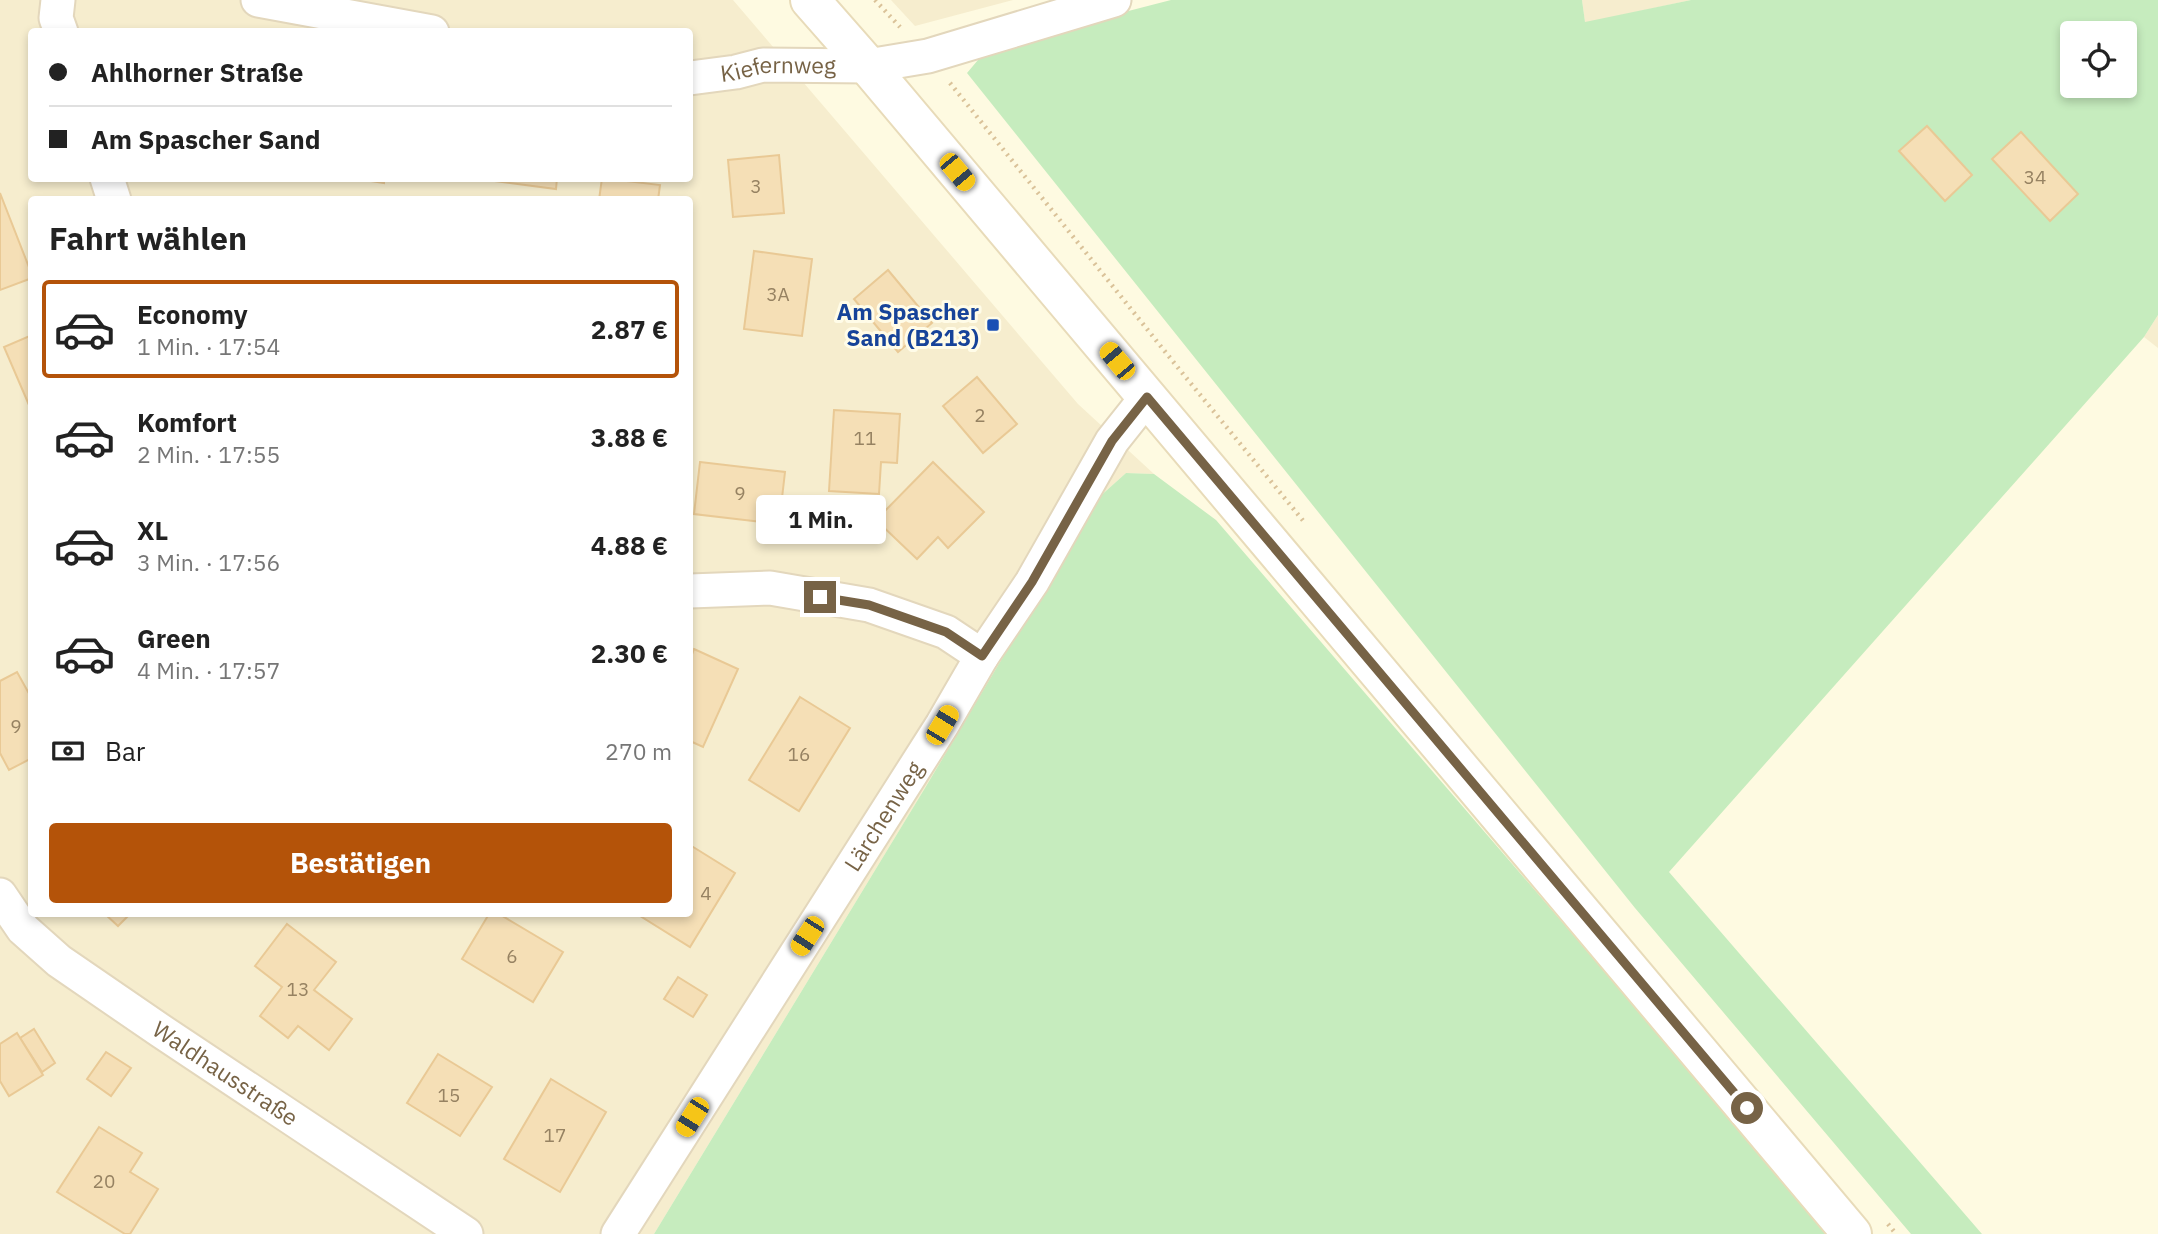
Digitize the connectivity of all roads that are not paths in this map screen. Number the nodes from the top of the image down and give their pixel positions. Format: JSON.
{"nodes":[{"id":1,"x":58,"y":0,"type":"edge"},
{"id":2,"x":258,"y":0,"type":"edge"},
{"id":3,"x":810,"y":0,"type":"edge"},
{"id":4,"x":1114,"y":0,"type":"edge"},
{"id":5,"x":60,"y":28,"type":"edge"},
{"id":6,"x":410,"y":28,"type":"edge"},
{"id":7,"x":868,"y":66,"type":"junction"},
{"id":8,"x":693,"y":78,"type":"edge"},
{"id":9,"x":1147,"y":397,"type":"junction"},
{"id":10,"x":693,"y":591,"type":"edge"},
{"id":11,"x":982,"y":656,"type":"junction"},
{"id":12,"x":0,"y":895,"type":"edge"},
{"id":13,"x":1870,"y":1229,"type":"edge"},
{"id":14,"x":466,"y":1234,"type":"edge"},
{"id":15,"x":618,"y":1234,"type":"edge"}],
"edges":[{"from":1,"to":5,"type":"street"},
{"from":2,"to":6,"type":"street"},
{"from":3,"to":7,"type":"street"},
{"from":4,"to":7,"type":"street","name":"Kiefernweg"},
{"from":7,"to":8,"type":"street","name":"Kiefernweg"},
{"from":7,"to":9,"type":"street"},
{"from":9,"to":11,"type":"street","name":"Lärchenweg"},
{"from":9,"to":13,"type":"street"},
{"from":10,"to":11,"type":"street"},
{"from":11,"to":15,"type":"street","name":"Lärchenweg"},
{"from":12,"to":14,"type":"street","name":"Waldhausstraße"}]}
